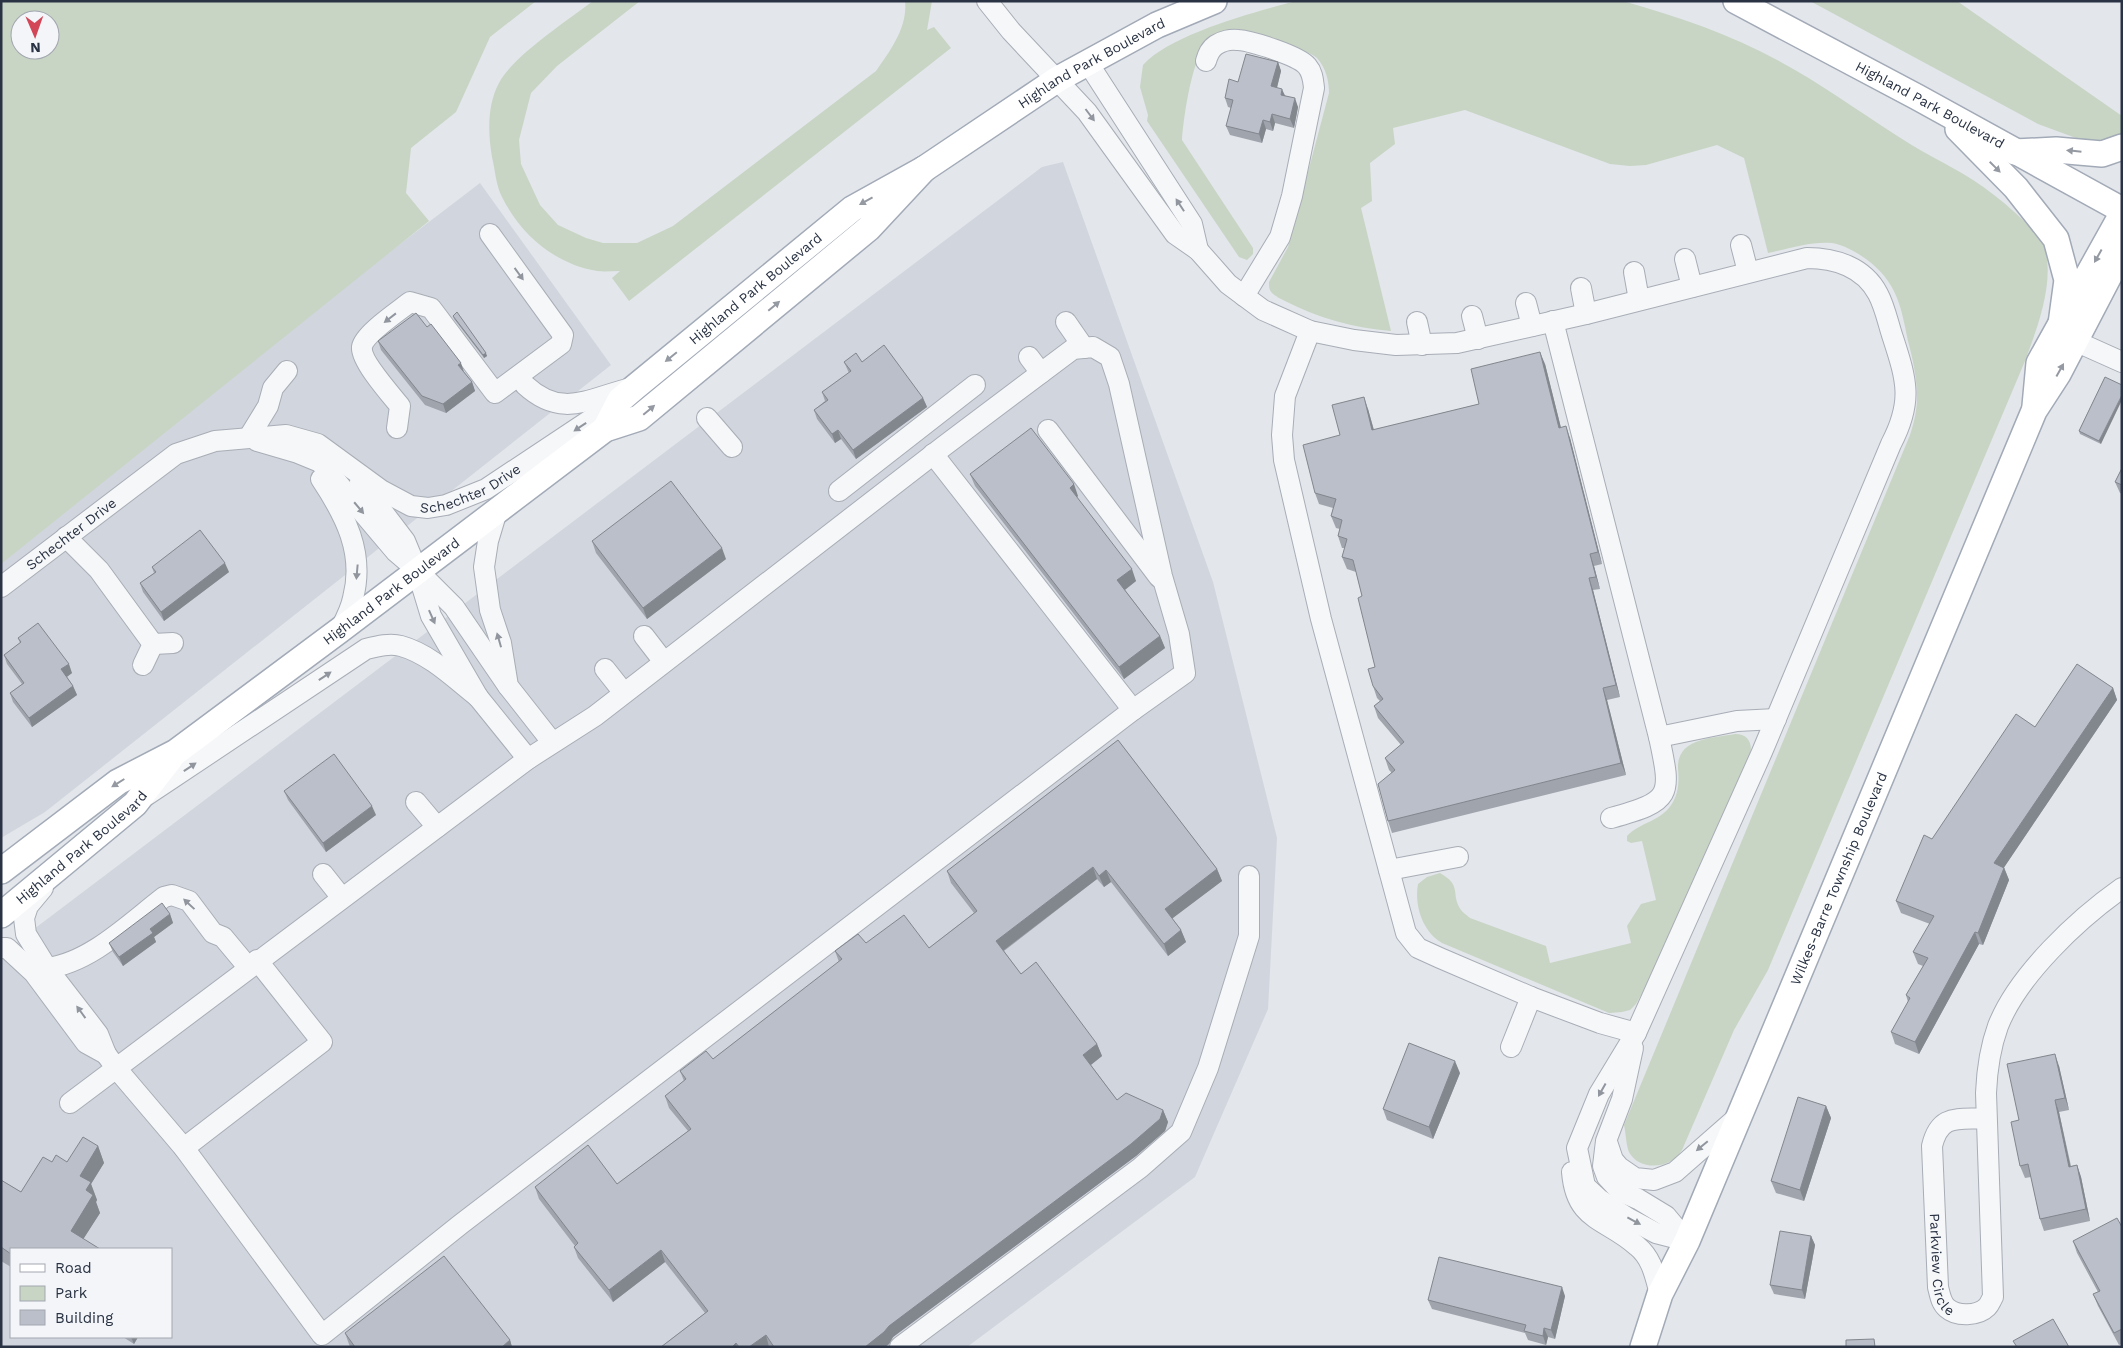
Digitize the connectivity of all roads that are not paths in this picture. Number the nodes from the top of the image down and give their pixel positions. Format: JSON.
{"nodes":[{"id":1,"x":987,"y":1,"type":"edge"},
{"id":2,"x":1214,"y":1,"type":"edge"},
{"id":3,"x":1736,"y":1,"type":"edge"},
{"id":4,"x":1206,"y":61,"type":"dead end"},
{"id":5,"x":1088,"y":63,"type":"junction"},
{"id":6,"x":1058,"y":79,"type":"junction"},
{"id":7,"x":1936,"y":108,"type":"junction"},
{"id":8,"x":2122,"y":148,"type":"edge"},
{"id":9,"x":2015,"y":152,"type":"junction"},
{"id":10,"x":924,"y":169,"type":"junction"},
{"id":11,"x":2122,"y":212,"type":"edge"},
{"id":12,"x":490,"y":234,"type":"dead end"},
{"id":13,"x":1741,"y":245,"type":"dead end"},
{"id":14,"x":1198,"y":250,"type":"junction"},
{"id":15,"x":2122,"y":251,"type":"edge"},
{"id":16,"x":1685,"y":259,"type":"dead end"},
{"id":17,"x":1634,"y":272,"type":"dead end"},
{"id":18,"x":1748,"y":272,"type":"junction"},
{"id":19,"x":1692,"y":287,"type":"junction"},
{"id":20,"x":1581,"y":288,"type":"dead end"},
{"id":21,"x":1244,"y":296,"type":"junction"},
{"id":22,"x":1639,"y":300,"type":"junction"},
{"id":23,"x":1526,"y":303,"type":"dead end"},
{"id":24,"x":1586,"y":314,"type":"junction"},
{"id":25,"x":1472,"y":316,"type":"dead end"},
{"id":26,"x":1553,"y":321,"type":"junction"},
{"id":27,"x":1066,"y":322,"type":"dead end"},
{"id":28,"x":1416,"y":322,"type":"dead end"},
{"id":29,"x":1532,"y":326,"type":"junction"},
{"id":30,"x":1310,"y":331,"type":"junction"},
{"id":31,"x":2068,"y":332,"type":"junction"},
{"id":32,"x":1478,"y":339,"type":"junction"},
{"id":33,"x":1422,"y":345,"type":"junction"},
{"id":34,"x":1084,"y":348,"type":"junction"},
{"id":35,"x":1029,"y":357,"type":"dead end"},
{"id":36,"x":2122,"y":362,"type":"edge"},
{"id":37,"x":287,"y":371,"type":"dead end"},
{"id":38,"x":1041,"y":373,"type":"junction"},
{"id":39,"x":526,"y":384,"type":"dead end"},
{"id":40,"x":975,"y":386,"type":"dead end"},
{"id":41,"x":627,"y":394,"type":"junction"},
{"id":42,"x":707,"y":418,"type":"dead end"},
{"id":43,"x":397,"y":428,"type":"dead end"},
{"id":44,"x":606,"y":430,"type":"junction"},
{"id":45,"x":1048,"y":430,"type":"dead end"},
{"id":46,"x":248,"y":437,"type":"junction"},
{"id":47,"x":318,"y":444,"type":"junction"},
{"id":48,"x":732,"y":447,"type":"dead end"},
{"id":49,"x":298,"y":452,"type":"junction"},
{"id":50,"x":933,"y":454,"type":"junction"},
{"id":51,"x":497,"y":511,"type":"junction"},
{"id":52,"x":858,"y":514,"type":"junction"},
{"id":53,"x":66,"y":537,"type":"junction"},
{"id":54,"x":418,"y":570,"type":"junction"},
{"id":55,"x":1165,"y":585,"type":"junction"},
{"id":56,"x":1,"y":587,"type":"edge"},
{"id":57,"x":340,"y":630,"type":"junction"},
{"id":58,"x":644,"y":636,"type":"dead end"},
{"id":59,"x":173,"y":643,"type":"dead end"},
{"id":60,"x":153,"y":644,"type":"junction"},
{"id":61,"x":664,"y":662,"type":"junction"},
{"id":62,"x":143,"y":666,"type":"dead end"},
{"id":63,"x":605,"y":669,"type":"dead end"},
{"id":64,"x":508,"y":686,"type":"junction"},
{"id":65,"x":624,"y":693,"type":"junction"},
{"id":66,"x":478,"y":697,"type":"junction"},
{"id":67,"x":1133,"y":710,"type":"junction"},
{"id":68,"x":1776,"y":719,"type":"junction"},
{"id":69,"x":1659,"y":737,"type":"junction"},
{"id":70,"x":552,"y":742,"type":"junction"},
{"id":71,"x":176,"y":752,"type":"junction"},
{"id":72,"x":528,"y":759,"type":"junction"},
{"id":73,"x":416,"y":802,"type":"dead end"},
{"id":74,"x":135,"y":804,"type":"junction"},
{"id":75,"x":1611,"y":818,"type":"dead end"},
{"id":76,"x":437,"y":827,"type":"junction"},
{"id":77,"x":77,"y":853,"type":"junction"},
{"id":78,"x":1458,"y":858,"type":"dead end"},
{"id":79,"x":1389,"y":870,"type":"junction"},
{"id":80,"x":1,"y":871,"type":"edge"},
{"id":81,"x":323,"y":874,"type":"dead end"},
{"id":82,"x":1249,"y":876,"type":"dead end"},
{"id":83,"x":2122,"y":888,"type":"edge"},
{"id":84,"x":342,"y":898,"type":"junction"},
{"id":85,"x":1,"y":915,"type":"edge"},
{"id":86,"x":1,"y":948,"type":"edge"},
{"id":87,"x":252,"y":964,"type":"junction"},
{"id":88,"x":47,"y":968,"type":"junction"},
{"id":89,"x":1531,"y":997,"type":"junction"},
{"id":90,"x":1636,"y":1032,"type":"junction"},
{"id":91,"x":1511,"y":1047,"type":"dead end"},
{"id":92,"x":111,"y":1061,"type":"junction"},
{"id":93,"x":70,"y":1103,"type":"dead end"},
{"id":94,"x":1740,"y":1115,"type":"junction"},
{"id":95,"x":1986,"y":1118,"type":"junction"},
{"id":96,"x":1606,"y":1141,"type":"junction"},
{"id":97,"x":184,"y":1148,"type":"junction"},
{"id":98,"x":1577,"y":1148,"type":"junction"},
{"id":99,"x":1687,"y":1241,"type":"junction"},
{"id":100,"x":1660,"y":1294,"type":"junction"},
{"id":101,"x":900,"y":1347,"type":"edge"},
{"id":102,"x":1643,"y":1347,"type":"edge"}],
"edges":[{"from":1,"to":6,"type":"street"},
{"from":2,"to":5,"type":"main road","name":"Highland Park Boulevard"},
{"from":3,"to":7,"type":"main road","name":"Highland Park Boulevard"},
{"from":4,"to":21,"type":"street"},
{"from":5,"to":6,"type":"main road","name":"Highland Park Boulevard"},
{"from":14,"to":5,"type":"street","one_way":true},
{"from":6,"to":10,"type":"main road","name":"Highland Park Boulevard"},
{"from":6,"to":14,"type":"street","one_way":true},
{"from":7,"to":9,"type":"main road","name":"Highland Park Boulevard"},
{"from":7,"to":31,"type":"main road","one_way":true},
{"from":8,"to":9,"type":"main road","one_way":true},
{"from":9,"to":11,"type":"main road","name":"Highland Park Boulevard"},
{"from":10,"to":41,"type":"main road","name":"Highland Park Boulevard","one_way":true},
{"from":44,"to":10,"type":"main road","name":"Highland Park Boulevard","one_way":true},
{"from":11,"to":31,"type":"main road","name":"Wilkes-Barre Township Boulevard","one_way":true},
{"from":12,"to":43,"type":"street","one_way":true},
{"from":13,"to":18,"type":"street"},
{"from":14,"to":21,"type":"street"},
{"from":15,"to":31,"type":"main road","name":"Wilkes-Barre Township Boulevard"},
{"from":16,"to":19,"type":"street"},
{"from":17,"to":22,"type":"street"},
{"from":18,"to":19,"type":"street"},
{"from":18,"to":68,"type":"street"},
{"from":19,"to":22,"type":"street"},
{"from":20,"to":24,"type":"street"},
{"from":21,"to":30,"type":"street"},
{"from":22,"to":24,"type":"street"},
{"from":23,"to":29,"type":"street"},
{"from":24,"to":26,"type":"street"},
{"from":25,"to":32,"type":"street"},
{"from":26,"to":29,"type":"street"},
{"from":26,"to":69,"type":"street"},
{"from":27,"to":34,"type":"street"},
{"from":28,"to":33,"type":"street"},
{"from":29,"to":32,"type":"street"},
{"from":30,"to":33,"type":"street"},
{"from":30,"to":79,"type":"street"},
{"from":31,"to":36,"type":"street"},
{"from":31,"to":94,"type":"main road","name":"Wilkes-Barre Township Boulevard"},
{"from":32,"to":33,"type":"street"},
{"from":34,"to":38,"type":"street"},
{"from":34,"to":55,"type":"street"},
{"from":35,"to":38,"type":"street"},
{"from":37,"to":46,"type":"street"},
{"from":38,"to":50,"type":"street"},
{"from":39,"to":41,"type":"street"},
{"from":40,"to":52,"type":"street"},
{"from":41,"to":44,"type":"main road","name":"Highland Park Boulevard"},
{"from":41,"to":47,"type":"street","name":"Schechter Drive","one_way":true},
{"from":42,"to":48,"type":"street"},
{"from":44,"to":51,"type":"main road","name":"Highland Park Boulevard"},
{"from":45,"to":55,"type":"street"},
{"from":46,"to":47,"type":"street","name":"Schechter Drive"},
{"from":46,"to":49,"type":"street","name":"Schechter Drive"},
{"from":46,"to":53,"type":"street","name":"Schechter Drive"},
{"from":47,"to":54,"type":"street","name":"Schechter Drive"},
{"from":49,"to":54,"type":"street","name":"Schechter Drive","one_way":true},
{"from":49,"to":57,"type":"street","one_way":true},
{"from":50,"to":52,"type":"street"},
{"from":50,"to":67,"type":"street"},
{"from":51,"to":54,"type":"main road","name":"Highland Park Boulevard"},
{"from":64,"to":51,"type":"street","one_way":true},
{"from":52,"to":61,"type":"street"},
{"from":53,"to":56,"type":"street","name":"Schechter Drive"},
{"from":53,"to":60,"type":"street"},
{"from":54,"to":57,"type":"main road","name":"Highland Park Boulevard"},
{"from":54,"to":64,"type":"street"},
{"from":54,"to":66,"type":"street","one_way":true},
{"from":55,"to":67,"type":"street"},
{"from":57,"to":71,"type":"main road","name":"Highland Park Boulevard"},
{"from":58,"to":61,"type":"street"},
{"from":59,"to":60,"type":"street"},
{"from":60,"to":62,"type":"street"},
{"from":61,"to":65,"type":"street"},
{"from":63,"to":65,"type":"street"},
{"from":64,"to":70,"type":"street"},
{"from":65,"to":70,"type":"street"},
{"from":66,"to":72,"type":"street"},
{"from":74,"to":66,"type":"street","one_way":true},
{"from":67,"to":97,"type":"street"},
{"from":68,"to":69,"type":"street"},
{"from":68,"to":90,"type":"street"},
{"from":69,"to":75,"type":"street"},
{"from":70,"to":72,"type":"street"},
{"from":71,"to":74,"type":"main road","name":"Highland Park Boulevard"},
{"from":71,"to":80,"type":"main road","name":"Highland Park Boulevard","one_way":true},
{"from":72,"to":76,"type":"street"},
{"from":73,"to":76,"type":"street"},
{"from":74,"to":77,"type":"main road","name":"Highland Park Boulevard"},
{"from":76,"to":84,"type":"street"},
{"from":77,"to":85,"type":"main road","name":"Highland Park Boulevard"},
{"from":77,"to":88,"type":"street"},
{"from":78,"to":79,"type":"street"},
{"from":79,"to":89,"type":"street"},
{"from":81,"to":84,"type":"street"},
{"from":82,"to":101,"type":"street"},
{"from":83,"to":95,"type":"street","name":"Parkview Circle"},
{"from":84,"to":87,"type":"street"},
{"from":86,"to":92,"type":"street"},
{"from":87,"to":88,"type":"street","one_way":true},
{"from":87,"to":92,"type":"street"},
{"from":87,"to":97,"type":"street"},
{"from":92,"to":88,"type":"street","one_way":true},
{"from":89,"to":90,"type":"street"},
{"from":89,"to":91,"type":"street"},
{"from":90,"to":96,"type":"street"},
{"from":90,"to":98,"type":"street","one_way":true},
{"from":92,"to":93,"type":"street"},
{"from":92,"to":97,"type":"street"},
{"from":94,"to":96,"type":"street","one_way":true},
{"from":94,"to":99,"type":"main road","name":"Wilkes-Barre Township Boulevard"},
{"from":95,"to":95,"type":"street","name":"Parkview Circle"},
{"from":96,"to":99,"type":"street"},
{"from":98,"to":99,"type":"street","one_way":true},
{"from":98,"to":100,"type":"street"},
{"from":99,"to":100,"type":"main road","name":"Wilkes-Barre Township Boulevard"},
{"from":100,"to":102,"type":"main road","name":"Wilkes-Barre Township Boulevard"}]}
